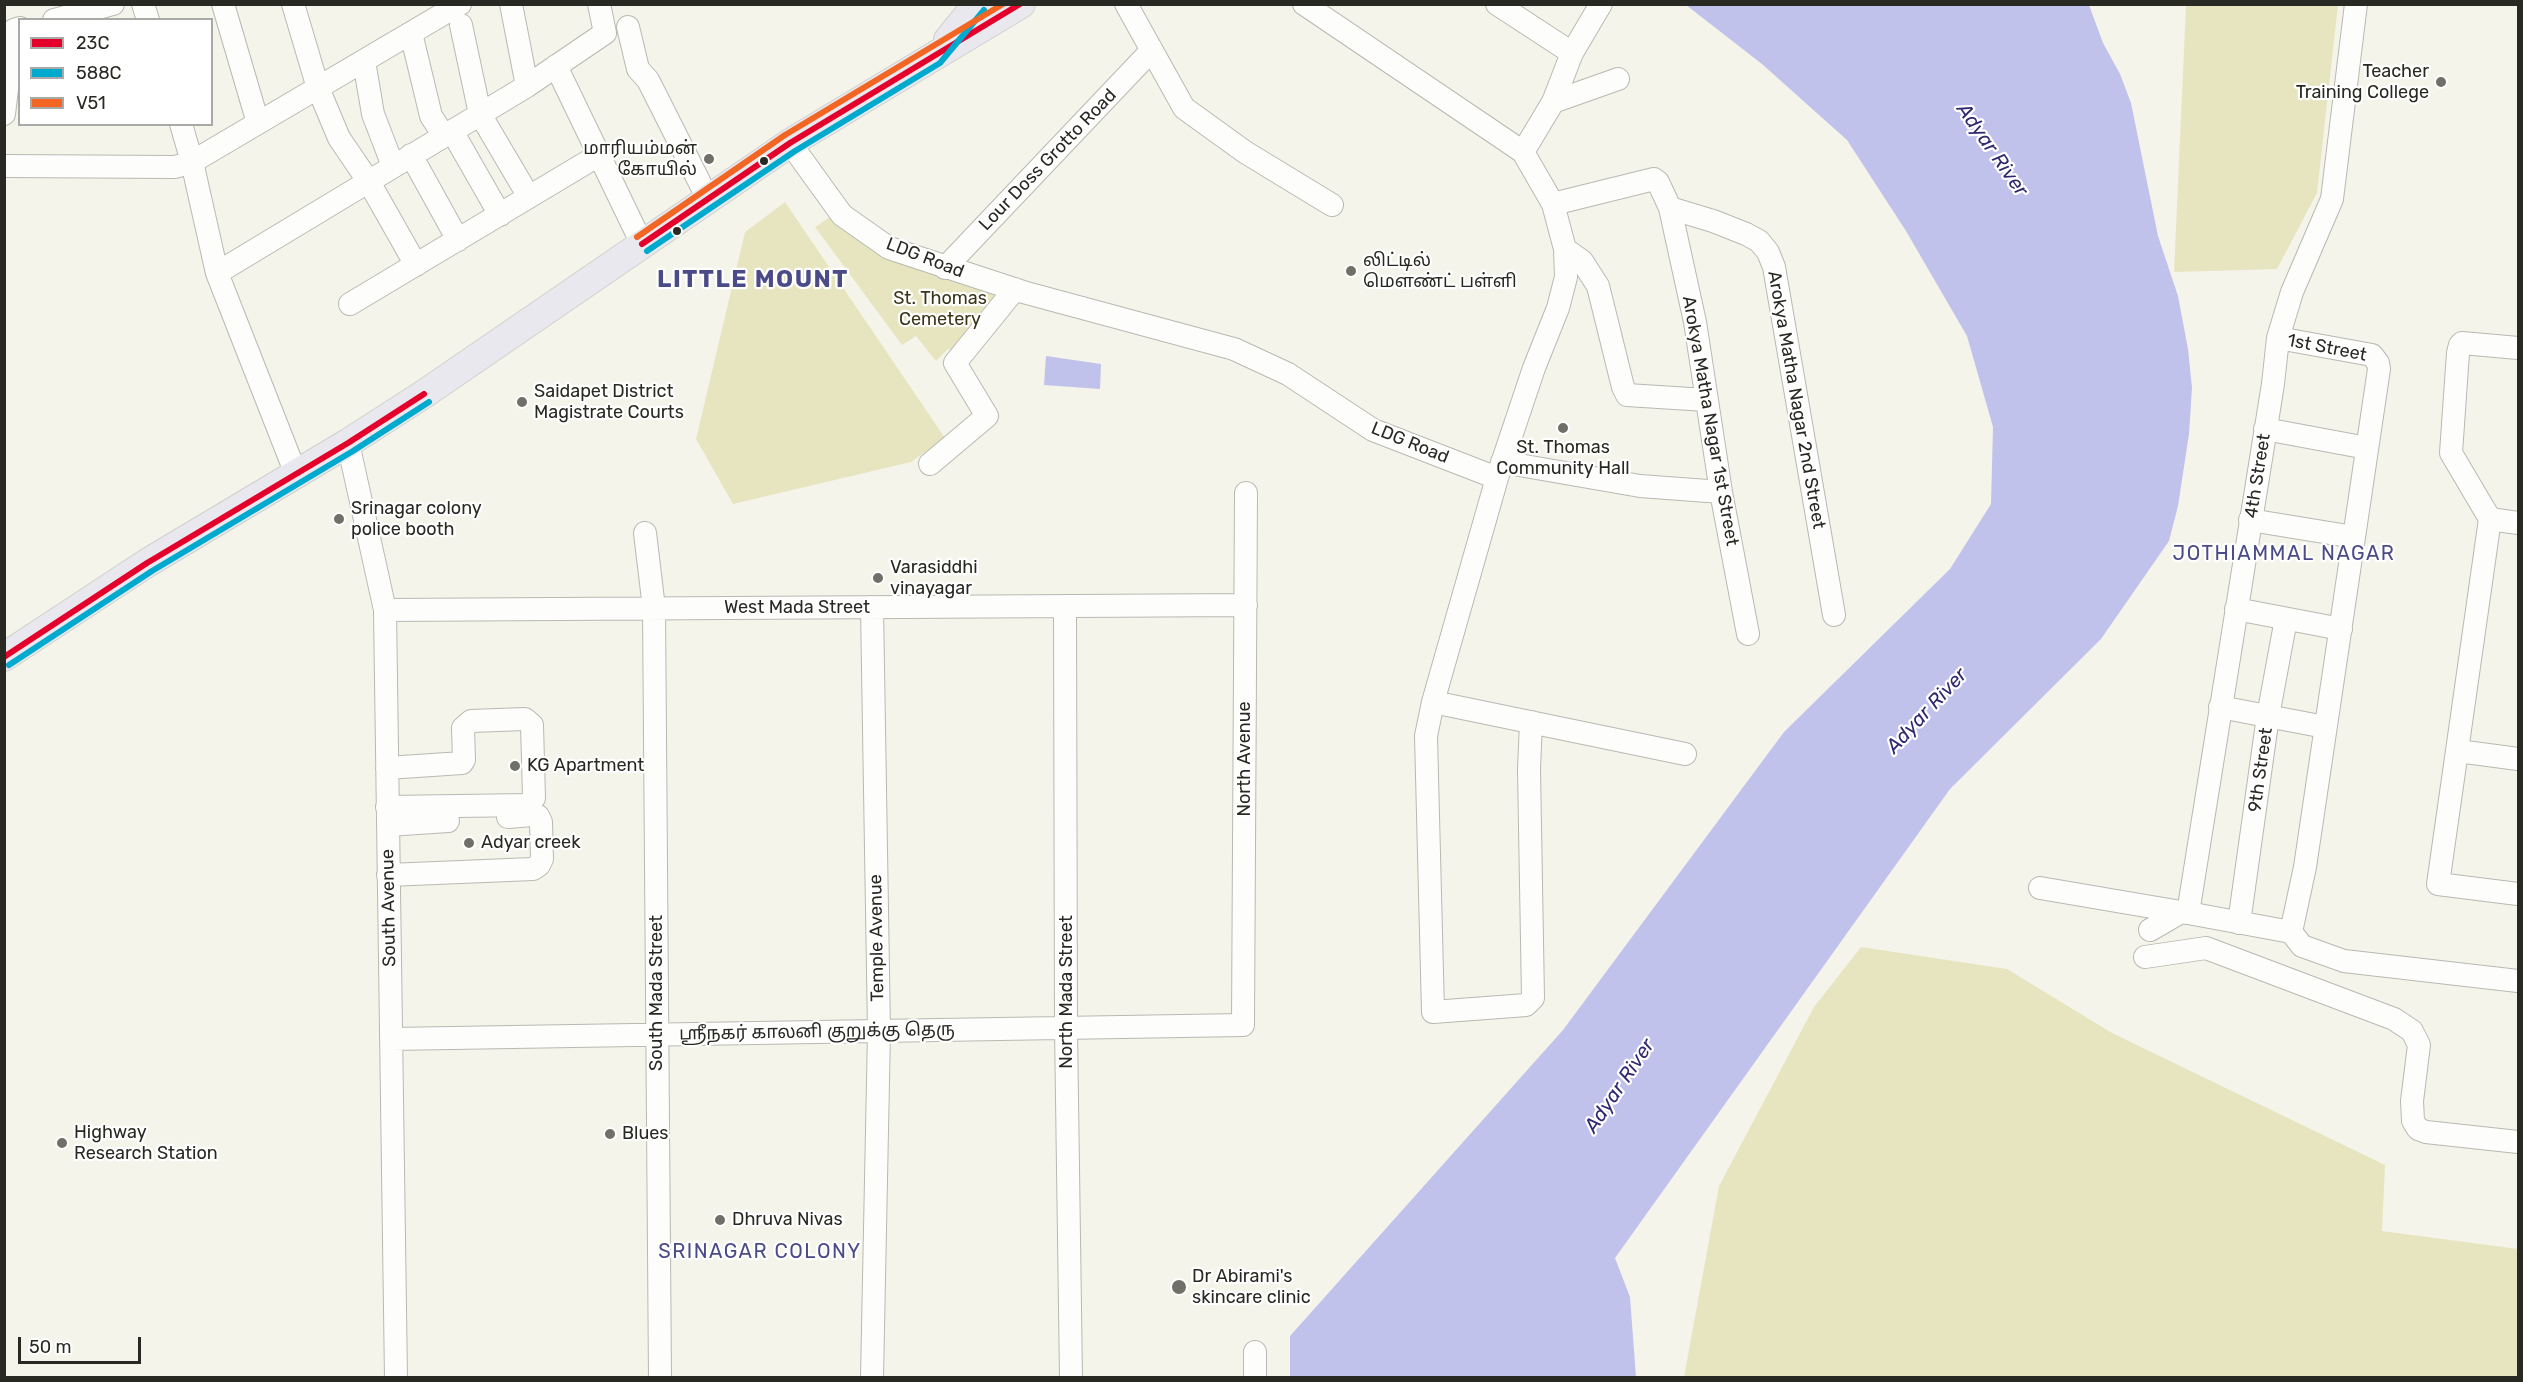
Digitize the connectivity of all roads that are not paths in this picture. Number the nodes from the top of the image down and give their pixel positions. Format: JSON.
{"nodes":[{"id":1,"x":113,"y":4,"type":"edge"},
{"id":2,"x":223,"y":4,"type":"edge"},
{"id":3,"x":293,"y":4,"type":"edge"},
{"id":4,"x":511,"y":4,"type":"edge"},
{"id":5,"x":599,"y":4,"type":"edge"},
{"id":6,"x":977,"y":4,"type":"edge"},
{"id":7,"x":1021,"y":4,"type":"edge"},
{"id":8,"x":1126,"y":4,"type":"edge"},
{"id":9,"x":1304,"y":4,"type":"edge"},
{"id":10,"x":1497,"y":4,"type":"edge"},
{"id":11,"x":1601,"y":4,"type":"edge"},
{"id":12,"x":2356,"y":4,"type":"edge"},
{"id":13,"x":461,"y":15,"type":"edge"},
{"id":14,"x":61,"y":18,"type":"edge"},
{"id":15,"x":418,"y":21,"type":"edge"},
{"id":16,"x":628,"y":27,"type":"dead end"},
{"id":17,"x":18,"y":29,"type":"edge"},
{"id":18,"x":1150,"y":52,"type":"junction"},
{"id":19,"x":1572,"y":53,"type":"junction"},
{"id":20,"x":935,"y":56,"type":"junction"},
{"id":21,"x":364,"y":60,"type":"junction"},
{"id":22,"x":556,"y":66,"type":"junction"},
{"id":23,"x":1618,"y":79,"type":"dead end"},
{"id":24,"x":527,"y":86,"type":"junction"},
{"id":25,"x":318,"y":88,"type":"junction"},
{"id":26,"x":1552,"y":102,"type":"junction"},
{"id":27,"x":4,"y":114,"type":"edge"},
{"id":28,"x":480,"y":114,"type":"junction"},
{"id":29,"x":258,"y":123,"type":"junction"},
{"id":30,"x":182,"y":126,"type":"edge"},
{"id":31,"x":448,"y":133,"type":"junction"},
{"id":32,"x":790,"y":143,"type":"junction"},
{"id":33,"x":1523,"y":152,"type":"junction"},
{"id":34,"x":599,"y":155,"type":"junction"},
{"id":35,"x":402,"y":160,"type":"junction"},
{"id":36,"x":192,"y":162,"type":"junction"},
{"id":37,"x":4,"y":166,"type":"edge"},
{"id":38,"x":369,"y":182,"type":"junction"},
{"id":39,"x":530,"y":197,"type":"junction"},
{"id":40,"x":708,"y":199,"type":"junction"},
{"id":41,"x":1553,"y":204,"type":"junction"},
{"id":42,"x":1332,"y":206,"type":"dead end"},
{"id":43,"x":1670,"y":208,"type":"junction"},
{"id":44,"x":500,"y":215,"type":"junction"},
{"id":45,"x":458,"y":240,"type":"junction"},
{"id":46,"x":642,"y":244,"type":"junction"},
{"id":47,"x":1565,"y":249,"type":"junction"},
{"id":48,"x":416,"y":265,"type":"junction"},
{"id":49,"x":945,"y":268,"type":"junction"},
{"id":50,"x":217,"y":273,"type":"junction"},
{"id":51,"x":1015,"y":289,"type":"junction"},
{"id":52,"x":350,"y":304,"type":"dead end"},
{"id":53,"x":2278,"y":338,"type":"junction"},
{"id":54,"x":2518,"y":348,"type":"edge"},
{"id":55,"x":1706,"y":400,"type":"junction"},
{"id":56,"x":2265,"y":429,"type":"junction"},
{"id":57,"x":348,"y":442,"type":"junction"},
{"id":58,"x":2367,"y":448,"type":"junction"},
{"id":59,"x":930,"y":464,"type":"dead end"},
{"id":60,"x":1500,"y":470,"type":"junction"},
{"id":61,"x":296,"y":474,"type":"junction"},
{"id":62,"x":1720,"y":492,"type":"junction"},
{"id":63,"x":1246,"y":493,"type":"dead end"},
{"id":64,"x":2490,"y":519,"type":"junction"},
{"id":65,"x":2250,"y":520,"type":"junction"},
{"id":66,"x":2518,"y":523,"type":"edge"},
{"id":67,"x":645,"y":533,"type":"dead end"},
{"id":68,"x":2354,"y":537,"type":"junction"},
{"id":69,"x":1246,"y":605,"type":"junction"},
{"id":70,"x":1065,"y":606,"type":"junction"},
{"id":71,"x":872,"y":607,"type":"junction"},
{"id":72,"x":654,"y":608,"type":"junction"},
{"id":73,"x":2236,"y":609,"type":"junction"},
{"id":74,"x":385,"y":610,"type":"junction"},
{"id":75,"x":1834,"y":615,"type":"dead end"},
{"id":76,"x":2286,"y":619,"type":"junction"},
{"id":77,"x":2341,"y":629,"type":"junction"},
{"id":78,"x":1748,"y":634,"type":"dead end"},
{"id":79,"x":4,"y":657,"type":"edge"},
{"id":80,"x":1433,"y":702,"type":"junction"},
{"id":81,"x":2220,"y":707,"type":"junction"},
{"id":82,"x":2268,"y":716,"type":"junction"},
{"id":83,"x":1531,"y":722,"type":"junction"},
{"id":84,"x":2325,"y":727,"type":"junction"},
{"id":85,"x":2458,"y":751,"type":"junction"},
{"id":86,"x":1685,"y":754,"type":"dead end"},
{"id":87,"x":2518,"y":759,"type":"edge"},
{"id":88,"x":396,"y":768,"type":"junction"},
{"id":89,"x":393,"y":813,"type":"junction"},
{"id":90,"x":388,"y":875,"type":"junction"},
{"id":91,"x":2040,"y":888,"type":"dead end"},
{"id":92,"x":2518,"y":894,"type":"edge"},
{"id":93,"x":2184,"y":913,"type":"junction"},
{"id":94,"x":2240,"y":923,"type":"junction"},
{"id":95,"x":2150,"y":930,"type":"dead end"},
{"id":96,"x":2291,"y":932,"type":"junction"},
{"id":97,"x":2145,"y":957,"type":"dead end"},
{"id":98,"x":2518,"y":981,"type":"edge"},
{"id":99,"x":1243,"y":1025,"type":"joint"},
{"id":100,"x":1066,"y":1028,"type":"junction"},
{"id":101,"x":879,"y":1031,"type":"junction"},
{"id":102,"x":657,"y":1035,"type":"junction"},
{"id":103,"x":391,"y":1039,"type":"junction"},
{"id":104,"x":2518,"y":1142,"type":"edge"},
{"id":105,"x":1255,"y":1352,"type":"dead end"},
{"id":106,"x":396,"y":1377,"type":"edge"},
{"id":107,"x":660,"y":1377,"type":"edge"},
{"id":108,"x":872,"y":1377,"type":"edge"},
{"id":109,"x":1071,"y":1377,"type":"edge"},
{"id":110,"x":1256,"y":1377,"type":"edge"}],
"edges":[{"from":1,"to":14,"type":"street"},
{"from":2,"to":29,"type":"street"},
{"from":3,"to":25,"type":"street"},
{"from":4,"to":24,"type":"street"},
{"from":5,"to":22,"type":"street"},
{"from":6,"to":20,"type":"main road"},
{"from":7,"to":20,"type":"main road"},
{"from":8,"to":18,"type":"street"},
{"from":9,"to":33,"type":"street"},
{"from":10,"to":19,"type":"street"},
{"from":11,"to":19,"type":"street"},
{"from":12,"to":53,"type":"street","name":"4th Street"},
{"from":13,"to":15,"type":"street"},
{"from":13,"to":28,"type":"street"},
{"from":15,"to":21,"type":"street"},
{"from":15,"to":31,"type":"street"},
{"from":16,"to":40,"type":"street"},
{"from":17,"to":27,"type":"street"},
{"from":18,"to":42,"type":"street"},
{"from":18,"to":49,"type":"street","name":"Lour Doss Grotto Road"},
{"from":19,"to":26,"type":"street"},
{"from":20,"to":32,"type":"main road"},
{"from":21,"to":25,"type":"street"},
{"from":21,"to":35,"type":"street"},
{"from":22,"to":24,"type":"street"},
{"from":22,"to":34,"type":"street"},
{"from":23,"to":26,"type":"street"},
{"from":24,"to":28,"type":"street"},
{"from":25,"to":29,"type":"street"},
{"from":25,"to":38,"type":"street"},
{"from":26,"to":33,"type":"street"},
{"from":28,"to":31,"type":"street"},
{"from":28,"to":39,"type":"street"},
{"from":29,"to":36,"type":"street"},
{"from":30,"to":36,"type":"street"},
{"from":31,"to":35,"type":"street"},
{"from":31,"to":44,"type":"street"},
{"from":32,"to":40,"type":"main road"},
{"from":32,"to":49,"type":"street","name":"LDG Road"},
{"from":33,"to":41,"type":"street"},
{"from":34,"to":39,"type":"street"},
{"from":34,"to":46,"type":"street"},
{"from":35,"to":38,"type":"street"},
{"from":35,"to":45,"type":"street"},
{"from":36,"to":37,"type":"street"},
{"from":36,"to":50,"type":"street"},
{"from":38,"to":48,"type":"street"},
{"from":38,"to":50,"type":"street"},
{"from":39,"to":44,"type":"street"},
{"from":40,"to":46,"type":"main road"},
{"from":41,"to":43,"type":"street"},
{"from":41,"to":47,"type":"street"},
{"from":43,"to":55,"type":"street","name":"Arokya Matha Nagar 1st Street"},
{"from":43,"to":75,"type":"street","name":"Arokya Matha Nagar 2nd Street"},
{"from":44,"to":45,"type":"street"},
{"from":45,"to":48,"type":"street"},
{"from":46,"to":57,"type":"main road"},
{"from":47,"to":55,"type":"street"},
{"from":47,"to":60,"type":"street"},
{"from":48,"to":52,"type":"street"},
{"from":49,"to":51,"type":"street","name":"LDG Road"},
{"from":50,"to":61,"type":"street"},
{"from":51,"to":59,"type":"street"},
{"from":51,"to":60,"type":"street","name":"LDG Road"},
{"from":53,"to":56,"type":"street","name":"4th Street"},
{"from":53,"to":58,"type":"street","name":"1st Street"},
{"from":54,"to":64,"type":"street"},
{"from":55,"to":62,"type":"street","name":"Arokya Matha Nagar 1st Street"},
{"from":56,"to":58,"type":"street"},
{"from":56,"to":65,"type":"street","name":"4th Street"},
{"from":57,"to":61,"type":"main road"},
{"from":57,"to":74,"type":"street","name":"South Avenue"},
{"from":58,"to":68,"type":"street"},
{"from":60,"to":62,"type":"street","name":"LDG Road"},
{"from":60,"to":80,"type":"street"},
{"from":61,"to":79,"type":"main road"},
{"from":62,"to":78,"type":"street","name":"Arokya Matha Nagar 1st Street"},
{"from":63,"to":69,"type":"street","name":"North Avenue"},
{"from":64,"to":66,"type":"street"},
{"from":64,"to":85,"type":"street"},
{"from":65,"to":68,"type":"street"},
{"from":65,"to":73,"type":"street","name":"4th Street"},
{"from":67,"to":72,"type":"street","name":"South Mada Street"},
{"from":68,"to":77,"type":"street"},
{"from":69,"to":70,"type":"street","name":"West Mada Street"},
{"from":69,"to":99,"type":"street","name":"North Avenue"},
{"from":70,"to":71,"type":"street","name":"West Mada Street"},
{"from":70,"to":100,"type":"street","name":"North Mada Street"},
{"from":71,"to":72,"type":"street","name":"West Mada Street"},
{"from":71,"to":101,"type":"street","name":"Temple Avenue"},
{"from":72,"to":74,"type":"street","name":"West Mada Street"},
{"from":72,"to":102,"type":"street","name":"South Mada Street"},
{"from":73,"to":76,"type":"street"},
{"from":73,"to":81,"type":"street","name":"4th Street"},
{"from":74,"to":88,"type":"street","name":"South Avenue"},
{"from":76,"to":77,"type":"street"},
{"from":76,"to":82,"type":"street","name":"9th Street"},
{"from":77,"to":84,"type":"street"},
{"from":80,"to":83,"type":"street"},
{"from":80,"to":83,"type":"street"},
{"from":81,"to":82,"type":"street"},
{"from":81,"to":93,"type":"street","name":"4th Street"},
{"from":82,"to":84,"type":"street"},
{"from":82,"to":94,"type":"street","name":"9th Street"},
{"from":83,"to":86,"type":"street"},
{"from":84,"to":96,"type":"street"},
{"from":85,"to":87,"type":"street"},
{"from":85,"to":92,"type":"street"},
{"from":88,"to":89,"type":"street","name":"South Avenue"},
{"from":88,"to":89,"type":"street"},
{"from":89,"to":90,"type":"street","name":"South Avenue"},
{"from":89,"to":90,"type":"street"},
{"from":90,"to":103,"type":"street","name":"South Avenue"},
{"from":91,"to":93,"type":"street"},
{"from":93,"to":94,"type":"street"},
{"from":93,"to":95,"type":"street"},
{"from":94,"to":96,"type":"street"},
{"from":96,"to":98,"type":"street"},
{"from":97,"to":104,"type":"street"},
{"from":99,"to":100,"type":"street","name":"ஸ்ரீநகர் காலனி குறுக்கு தெரு"},
{"from":100,"to":101,"type":"street","name":"ஸ்ரீநகர் காலனி குறுக்கு தெரு"},
{"from":100,"to":109,"type":"street","name":"North Mada Street"},
{"from":101,"to":102,"type":"street","name":"ஸ்ரீநகர் காலனி குறுக்கு தெரு"},
{"from":101,"to":108,"type":"street","name":"Temple Avenue"},
{"from":102,"to":103,"type":"street","name":"ஸ்ரீநகர் காலனி குறுக்கு தெரு"},
{"from":102,"to":107,"type":"street","name":"South Mada Street"},
{"from":103,"to":106,"type":"street","name":"South Avenue"},
{"from":105,"to":110,"type":"street"}]}
